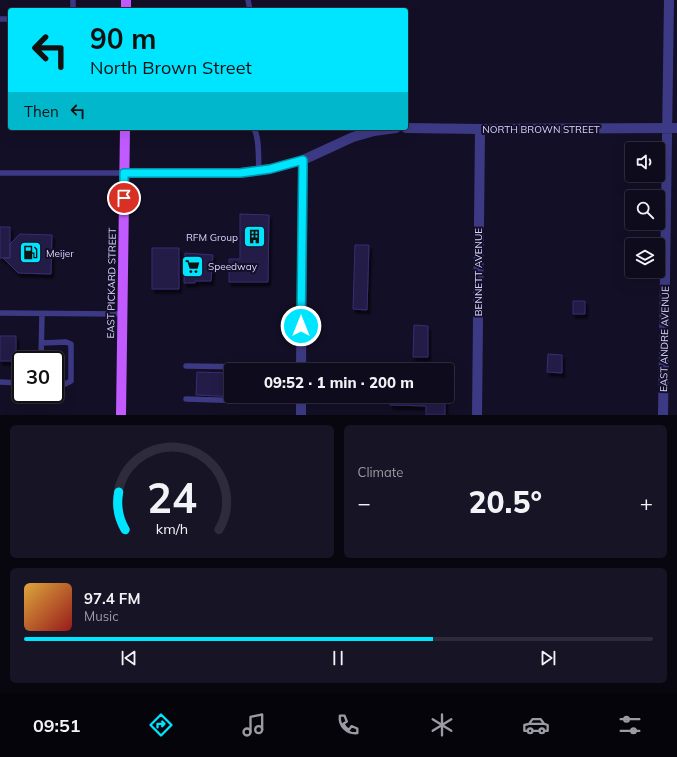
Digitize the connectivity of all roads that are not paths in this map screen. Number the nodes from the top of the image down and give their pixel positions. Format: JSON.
{"nodes":[{"id":1,"x":669,"y":0,"type":"edge"},
{"id":2,"x":408,"y":128,"type":"edge"},
{"id":3,"x":666,"y":128,"type":"junction"},
{"id":4,"x":677,"y":128,"type":"edge"},
{"id":5,"x":480,"y":129,"type":"junction"},
{"id":6,"x":125,"y":130,"type":"edge"},
{"id":7,"x":255,"y":130,"type":"edge"},
{"id":8,"x":374,"y":130,"type":"edge"},
{"id":9,"x":303,"y":160,"type":"junction"},
{"id":10,"x":259,"y":171,"type":"junction"},
{"id":11,"x":0,"y":173,"type":"edge"},
{"id":12,"x":124,"y":173,"type":"junction"},
{"id":13,"x":0,"y":313,"type":"edge"},
{"id":14,"x":42,"y":314,"type":"junction"},
{"id":15,"x":122,"y":314,"type":"junction"},
{"id":16,"x":42,"y":343,"type":"junction"},
{"id":17,"x":42,"y":351,"type":"edge"},
{"id":18,"x":301,"y":363,"type":"edge"},
{"id":19,"x":186,"y":366,"type":"dead end"},
{"id":20,"x":224,"y":367,"type":"edge"},
{"id":21,"x":0,"y":382,"type":"edge"},
{"id":22,"x":12,"y":383,"type":"edge"},
{"id":23,"x":64,"y":384,"type":"edge"},
{"id":24,"x":186,"y":399,"type":"dead end"},
{"id":25,"x":224,"y":400,"type":"edge"},
{"id":26,"x":301,"y":403,"type":"edge"},
{"id":27,"x":121,"y":415,"type":"edge"},
{"id":28,"x":300,"y":415,"type":"edge"},
{"id":29,"x":477,"y":415,"type":"edge"},
{"id":30,"x":663,"y":415,"type":"edge"}],
"edges":[{"from":1,"to":3,"type":"street","name":"EAST ANDRE AVENUE"},
{"from":2,"to":5,"type":"street","name":"NORTH BROWN STREET"},
{"from":3,"to":4,"type":"street","name":"NORTH BROWN STREET"},
{"from":3,"to":5,"type":"street","name":"NORTH BROWN STREET"},
{"from":3,"to":30,"type":"street","name":"EAST ANDRE AVENUE"},
{"from":5,"to":29,"type":"street","name":"BENNETT AVENUE"},
{"from":6,"to":12,"type":"main road","name":"EAST PICKARD STREET"},
{"from":7,"to":10,"type":"lane"},
{"from":8,"to":9,"type":"street"},
{"from":9,"to":10,"type":"street"},
{"from":9,"to":18,"type":"street"},
{"from":10,"to":12,"type":"street"},
{"from":11,"to":12,"type":"lane"},
{"from":12,"to":15,"type":"main road","name":"EAST PICKARD STREET"},
{"from":13,"to":14,"type":"lane"},
{"from":14,"to":15,"type":"lane"},
{"from":14,"to":16,"type":"lane"},
{"from":15,"to":27,"type":"main road","name":"EAST PICKARD STREET"},
{"from":16,"to":17,"type":"lane"},
{"from":16,"to":23,"type":"lane"},
{"from":19,"to":20,"type":"lane"},
{"from":21,"to":22,"type":"lane"},
{"from":24,"to":25,"type":"lane"},
{"from":26,"to":28,"type":"street"}]}
